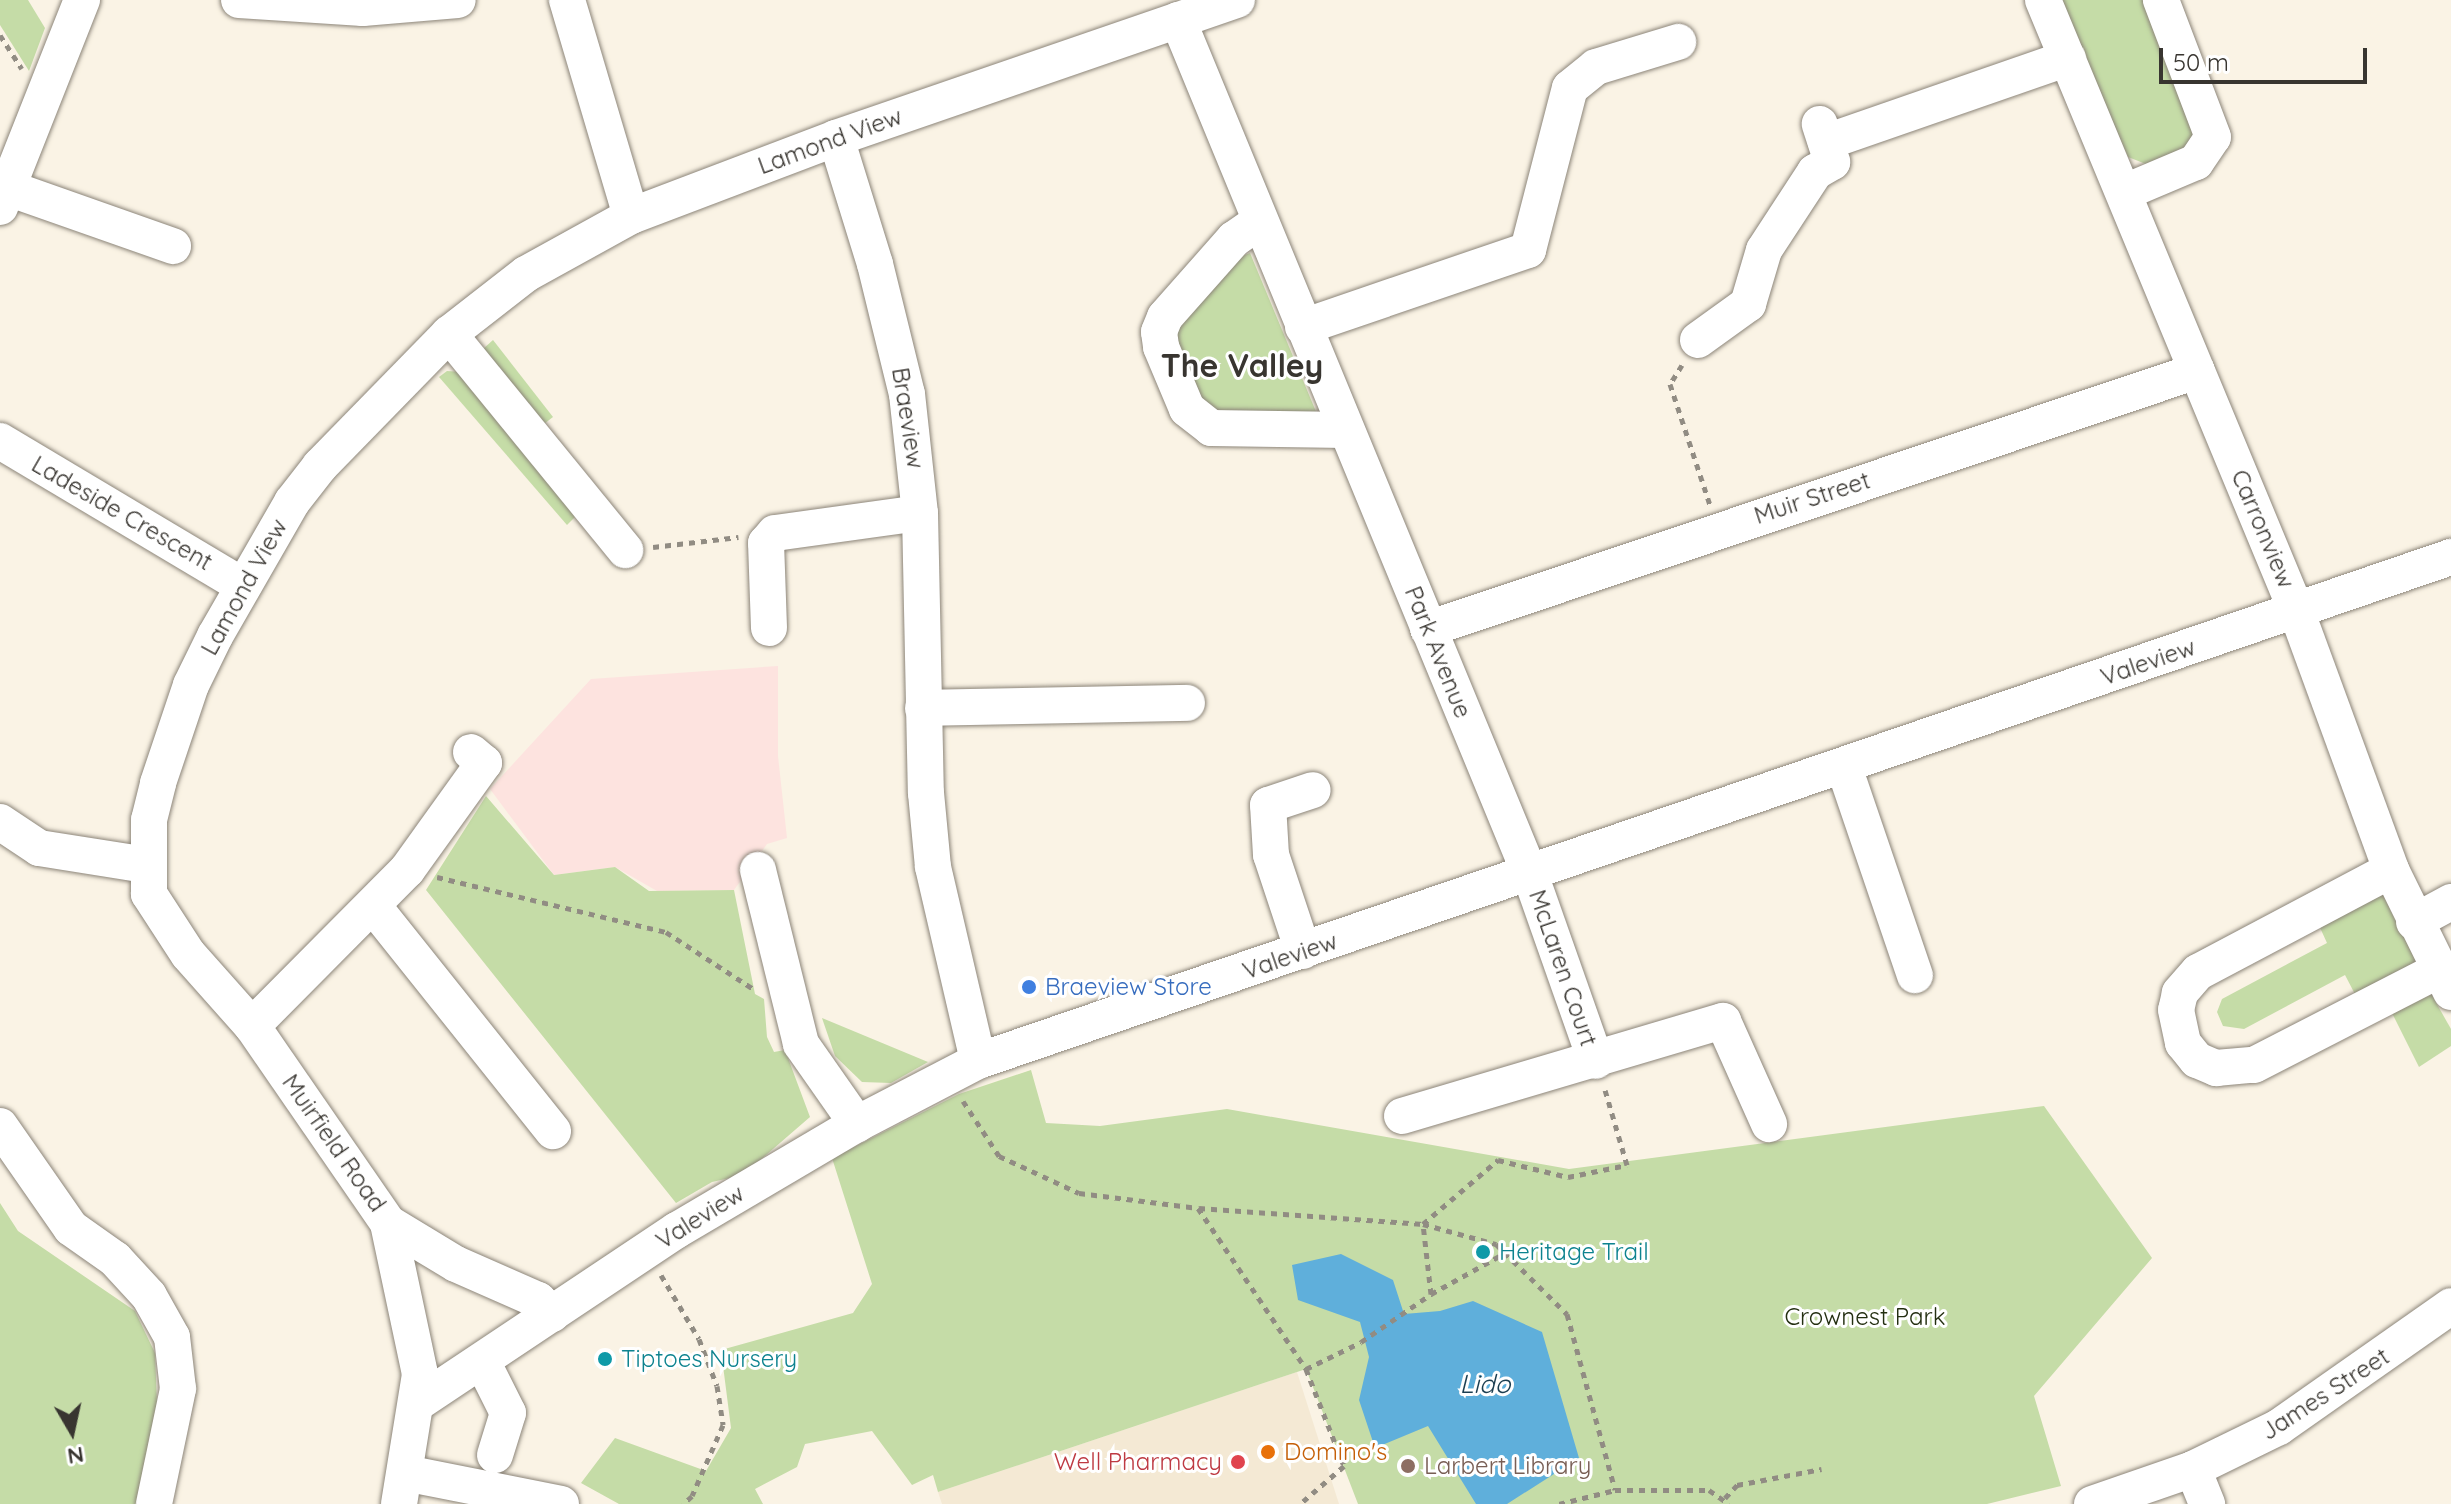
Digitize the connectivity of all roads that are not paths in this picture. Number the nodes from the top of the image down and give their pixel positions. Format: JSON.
{"nodes":[{"id":1,"x":82,"y":0,"type":"edge"},
{"id":2,"x":239,"y":0,"type":"edge"},
{"id":3,"x":458,"y":0,"type":"edge"},
{"id":4,"x":567,"y":0,"type":"edge"},
{"id":5,"x":1237,"y":0,"type":"edge"},
{"id":6,"x":2043,"y":0,"type":"edge"},
{"id":7,"x":2161,"y":0,"type":"edge"},
{"id":8,"x":1178,"y":20,"type":"junction"},
{"id":9,"x":1678,"y":42,"type":"dead end"},
{"id":10,"x":2068,"y":58,"type":"junction"},
{"id":11,"x":836,"y":138,"type":"junction"},
{"id":12,"x":2125,"y":192,"type":"junction"},
{"id":13,"x":4,"y":198,"type":"edge"},
{"id":14,"x":631,"y":216,"type":"junction"},
{"id":15,"x":1260,"y":221,"type":"junction"},
{"id":16,"x":173,"y":246,"type":"dead end"},
{"id":17,"x":1303,"y":327,"type":"junction"},
{"id":18,"x":449,"y":334,"type":"junction"},
{"id":19,"x":1698,"y":340,"type":"road end"},
{"id":20,"x":2197,"y":371,"type":"junction"},
{"id":21,"x":1346,"y":430,"type":"junction"},
{"id":22,"x":0,"y":441,"type":"edge"},
{"id":23,"x":920,"y":513,"type":"junction"},
{"id":24,"x":625,"y":550,"type":"road end"},
{"id":25,"x":2451,"y":557,"type":"edge"},
{"id":26,"x":243,"y":586,"type":"junction"},
{"id":27,"x":2296,"y":610,"type":"junction"},
{"id":28,"x":769,"y":628,"type":"dead end"},
{"id":29,"x":1428,"y":629,"type":"junction"},
{"id":30,"x":1187,"y":703,"type":"dead end"},
{"id":31,"x":923,"y":708,"type":"junction"},
{"id":32,"x":471,"y":752,"type":"dead end"},
{"id":33,"x":1844,"y":767,"type":"junction"},
{"id":34,"x":1313,"y":790,"type":"dead end"},
{"id":35,"x":0,"y":822,"type":"edge"},
{"id":36,"x":758,"y":870,"type":"dead end"},
{"id":37,"x":2391,"y":870,"type":"junction"},
{"id":38,"x":1530,"y":874,"type":"junction"},
{"id":39,"x":148,"y":880,"type":"junction"},
{"id":40,"x":2451,"y":902,"type":"edge"},
{"id":41,"x":374,"y":907,"type":"junction"},
{"id":42,"x":2414,"y":922,"type":"junction"},
{"id":43,"x":1303,"y":951,"type":"junction"},
{"id":44,"x":1915,"y":975,"type":"dead end"},
{"id":45,"x":2445,"y":981,"type":"edge"},
{"id":46,"x":252,"y":1026,"type":"junction"},
{"id":47,"x":1596,"y":1061,"type":"junction"},
{"id":48,"x":964,"y":1068,"type":"junction"},
{"id":49,"x":1402,"y":1116,"type":"dead end"},
{"id":50,"x":857,"y":1124,"type":"junction"},
{"id":51,"x":1769,"y":1124,"type":"dead end"},
{"id":52,"x":0,"y":1126,"type":"edge"},
{"id":53,"x":553,"y":1131,"type":"dead end"},
{"id":54,"x":388,"y":1223,"type":"junction"},
{"id":55,"x":2451,"y":1306,"type":"edge"},
{"id":56,"x":552,"y":1314,"type":"junction"},
{"id":57,"x":482,"y":1361,"type":"junction"},
{"id":58,"x":419,"y":1402,"type":"junction"},
{"id":59,"x":495,"y":1455,"type":"dead end"},
{"id":60,"x":2193,"y":1469,"type":"junction"},
{"id":61,"x":402,"y":1489,"type":"edge"},
{"id":62,"x":154,"y":1504,"type":"edge"},
{"id":63,"x":561,"y":1504,"type":"edge"},
{"id":64,"x":2092,"y":1504,"type":"edge"},
{"id":65,"x":2207,"y":1504,"type":"edge"}],
"edges":[{"from":1,"to":13,"type":"street"},
{"from":2,"to":3,"type":"street"},
{"from":4,"to":14,"type":"street"},
{"from":5,"to":8,"type":"street","name":"Lamond View"},
{"from":6,"to":10,"type":"street","name":"Carronview"},
{"from":7,"to":12,"type":"street"},
{"from":8,"to":11,"type":"street","name":"Lamond View"},
{"from":8,"to":15,"type":"street","name":"Park Avenue"},
{"from":9,"to":17,"type":"street"},
{"from":10,"to":12,"type":"street","name":"Carronview"},
{"from":10,"to":19,"type":"street"},
{"from":11,"to":14,"type":"street","name":"Lamond View"},
{"from":11,"to":23,"type":"street","name":"Braeview"},
{"from":12,"to":20,"type":"street","name":"Carronview"},
{"from":13,"to":16,"type":"street"},
{"from":14,"to":18,"type":"street","name":"Lamond View"},
{"from":15,"to":17,"type":"street","name":"Park Avenue"},
{"from":15,"to":21,"type":"street"},
{"from":17,"to":21,"type":"street","name":"Park Avenue"},
{"from":18,"to":24,"type":"street"},
{"from":18,"to":26,"type":"street","name":"Lamond View"},
{"from":20,"to":27,"type":"street","name":"Carronview"},
{"from":20,"to":29,"type":"street","name":"Muir Street"},
{"from":21,"to":29,"type":"street","name":"Park Avenue"},
{"from":22,"to":26,"type":"street","name":"Ladeside Crescent"},
{"from":23,"to":28,"type":"street"},
{"from":23,"to":31,"type":"street","name":"Braeview"},
{"from":25,"to":27,"type":"street","name":"Valeview"},
{"from":26,"to":39,"type":"street","name":"Lamond View"},
{"from":27,"to":33,"type":"street","name":"Valeview"},
{"from":27,"to":37,"type":"street","name":"Carronview"},
{"from":29,"to":38,"type":"street","name":"Park Avenue"},
{"from":30,"to":31,"type":"street"},
{"from":31,"to":48,"type":"street","name":"Braeview"},
{"from":32,"to":41,"type":"street"},
{"from":33,"to":38,"type":"street","name":"Valeview"},
{"from":33,"to":44,"type":"street"},
{"from":34,"to":43,"type":"street"},
{"from":35,"to":39,"type":"street"},
{"from":36,"to":50,"type":"street"},
{"from":37,"to":42,"type":"street","name":"Carronview"},
{"from":37,"to":45,"type":"street","name":"Carronview"},
{"from":38,"to":43,"type":"street","name":"Valeview"},
{"from":38,"to":47,"type":"street","name":"McLaren Court"},
{"from":39,"to":46,"type":"street","name":"Muirfield Road"},
{"from":40,"to":42,"type":"street"},
{"from":41,"to":46,"type":"street"},
{"from":41,"to":53,"type":"street"},
{"from":42,"to":45,"type":"street","name":"Carronview"},
{"from":43,"to":48,"type":"street","name":"Valeview"},
{"from":46,"to":54,"type":"street","name":"Muirfield Road"},
{"from":47,"to":49,"type":"street"},
{"from":47,"to":51,"type":"street"},
{"from":48,"to":50,"type":"street","name":"Valeview"},
{"from":50,"to":56,"type":"street","name":"Valeview"},
{"from":52,"to":62,"type":"street"},
{"from":54,"to":56,"type":"street"},
{"from":54,"to":58,"type":"street","name":"Muirfield Road"},
{"from":55,"to":60,"type":"street","name":"James Street"},
{"from":56,"to":57,"type":"street","name":"Valeview"},
{"from":57,"to":58,"type":"street","name":"Valeview"},
{"from":57,"to":59,"type":"street"},
{"from":58,"to":61,"type":"street","name":"Muirfield Road"},
{"from":60,"to":64,"type":"street","name":"James Street"},
{"from":60,"to":65,"type":"street"},
{"from":61,"to":63,"type":"street"}]}
